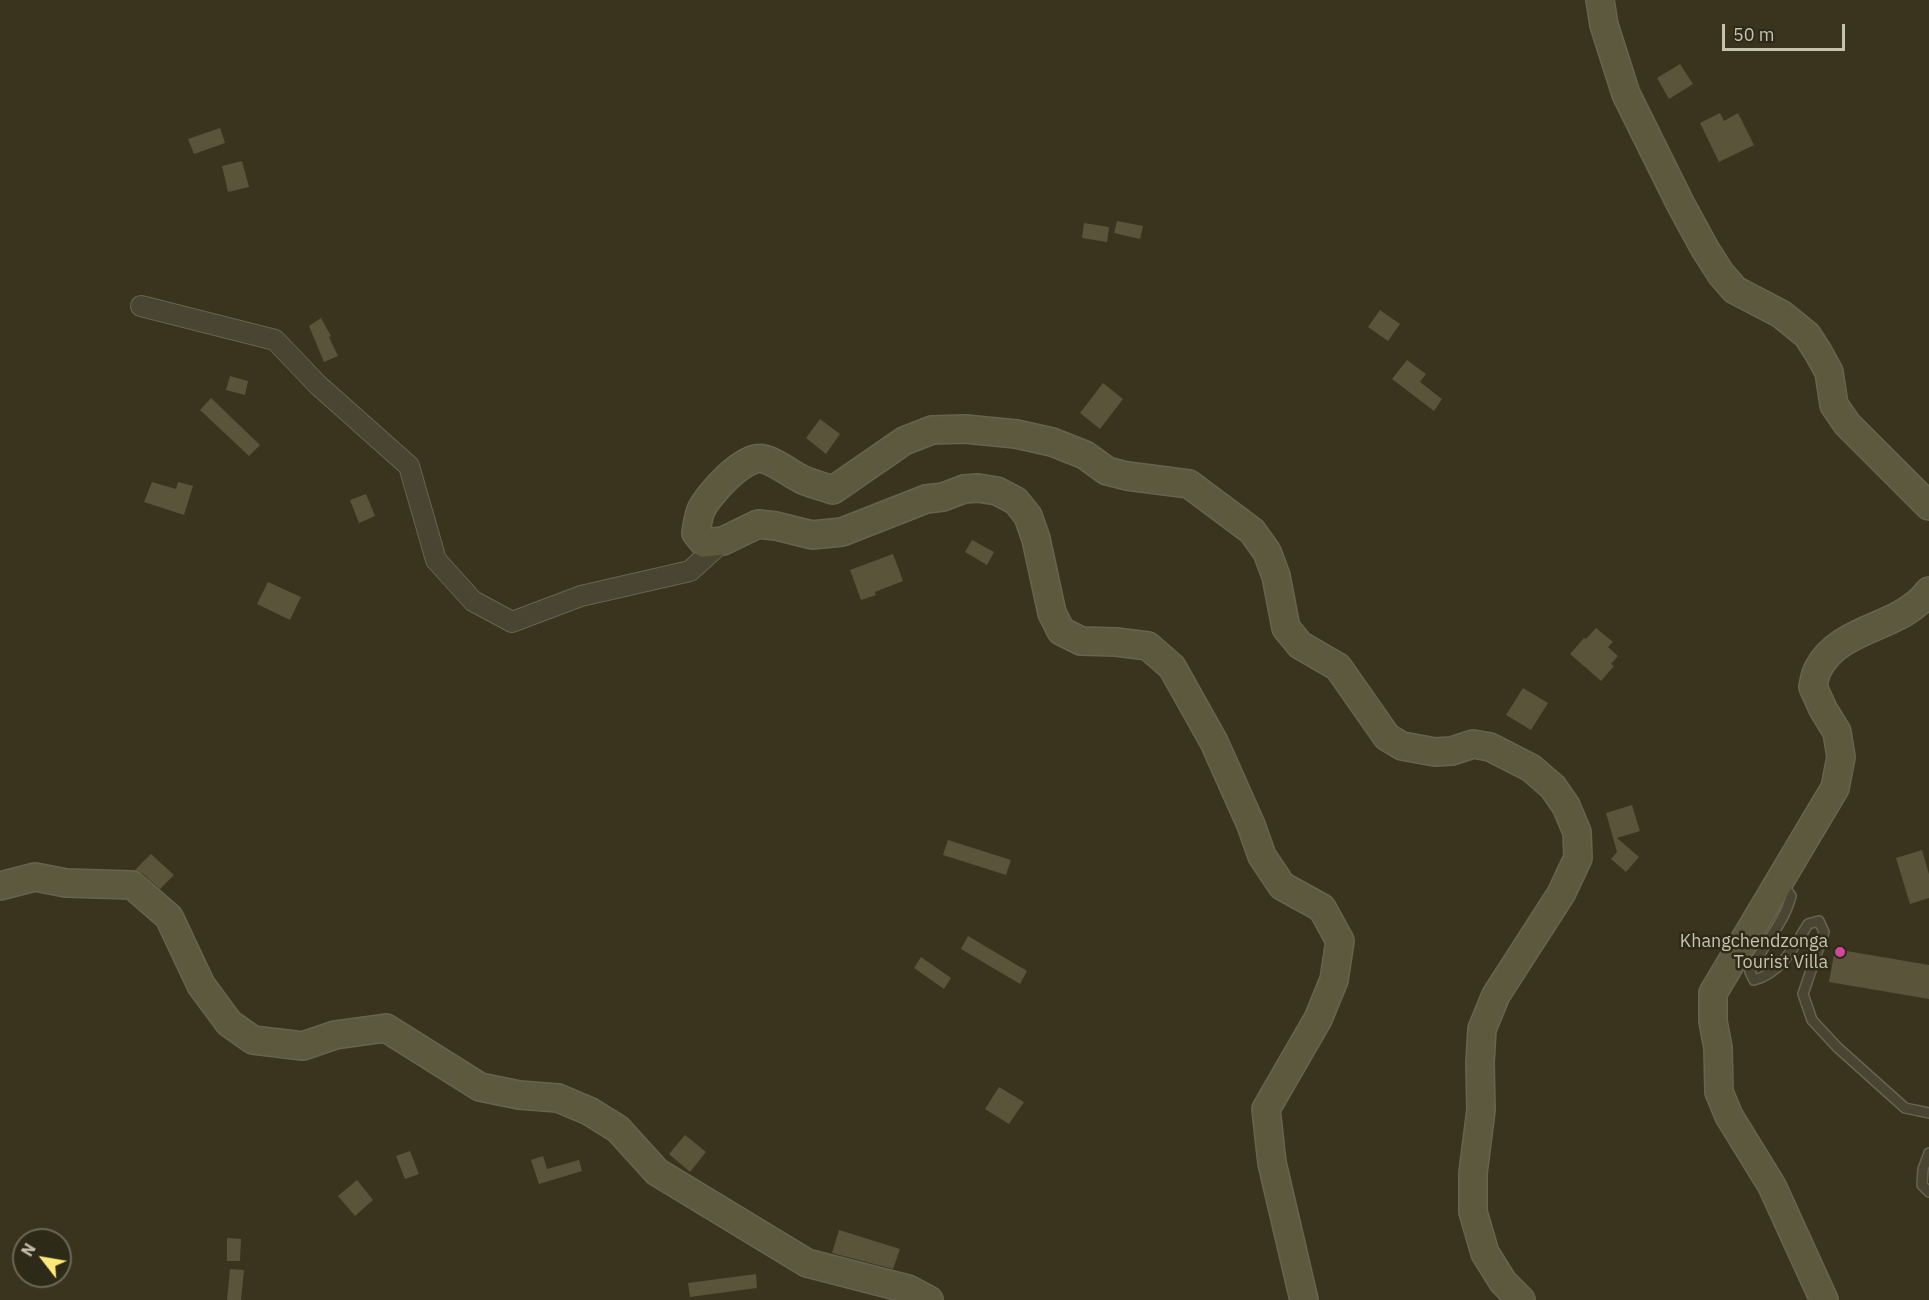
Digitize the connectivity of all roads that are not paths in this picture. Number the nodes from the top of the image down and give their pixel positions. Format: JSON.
{"nodes":[{"id":1,"x":1600,"y":0,"type":"edge"},
{"id":2,"x":141,"y":306,"type":"dead end"},
{"id":3,"x":1929,"y":506,"type":"edge"},
{"id":4,"x":723,"y":541,"type":"junction"},
{"id":5,"x":1929,"y":591,"type":"edge"},
{"id":6,"x":1779,"y":880,"type":"junction"},
{"id":7,"x":0,"y":886,"type":"edge"},
{"id":8,"x":1929,"y":1113,"type":"edge"},
{"id":9,"x":1929,"y":1153,"type":"edge"},
{"id":10,"x":1929,"y":1192,"type":"edge"},
{"id":11,"x":928,"y":1300,"type":"edge"},
{"id":12,"x":1304,"y":1300,"type":"edge"},
{"id":13,"x":1521,"y":1300,"type":"edge"},
{"id":14,"x":1824,"y":1300,"type":"edge"}],
"edges":[{"from":1,"to":3,"type":"street"},
{"from":2,"to":4,"type":"street"},
{"from":4,"to":12,"type":"street"},
{"from":4,"to":13,"type":"street"},
{"from":5,"to":6,"type":"street"},
{"from":6,"to":8,"type":"lane"},
{"from":6,"to":14,"type":"street"},
{"from":7,"to":11,"type":"street"},
{"from":9,"to":10,"type":"lane"}]}
